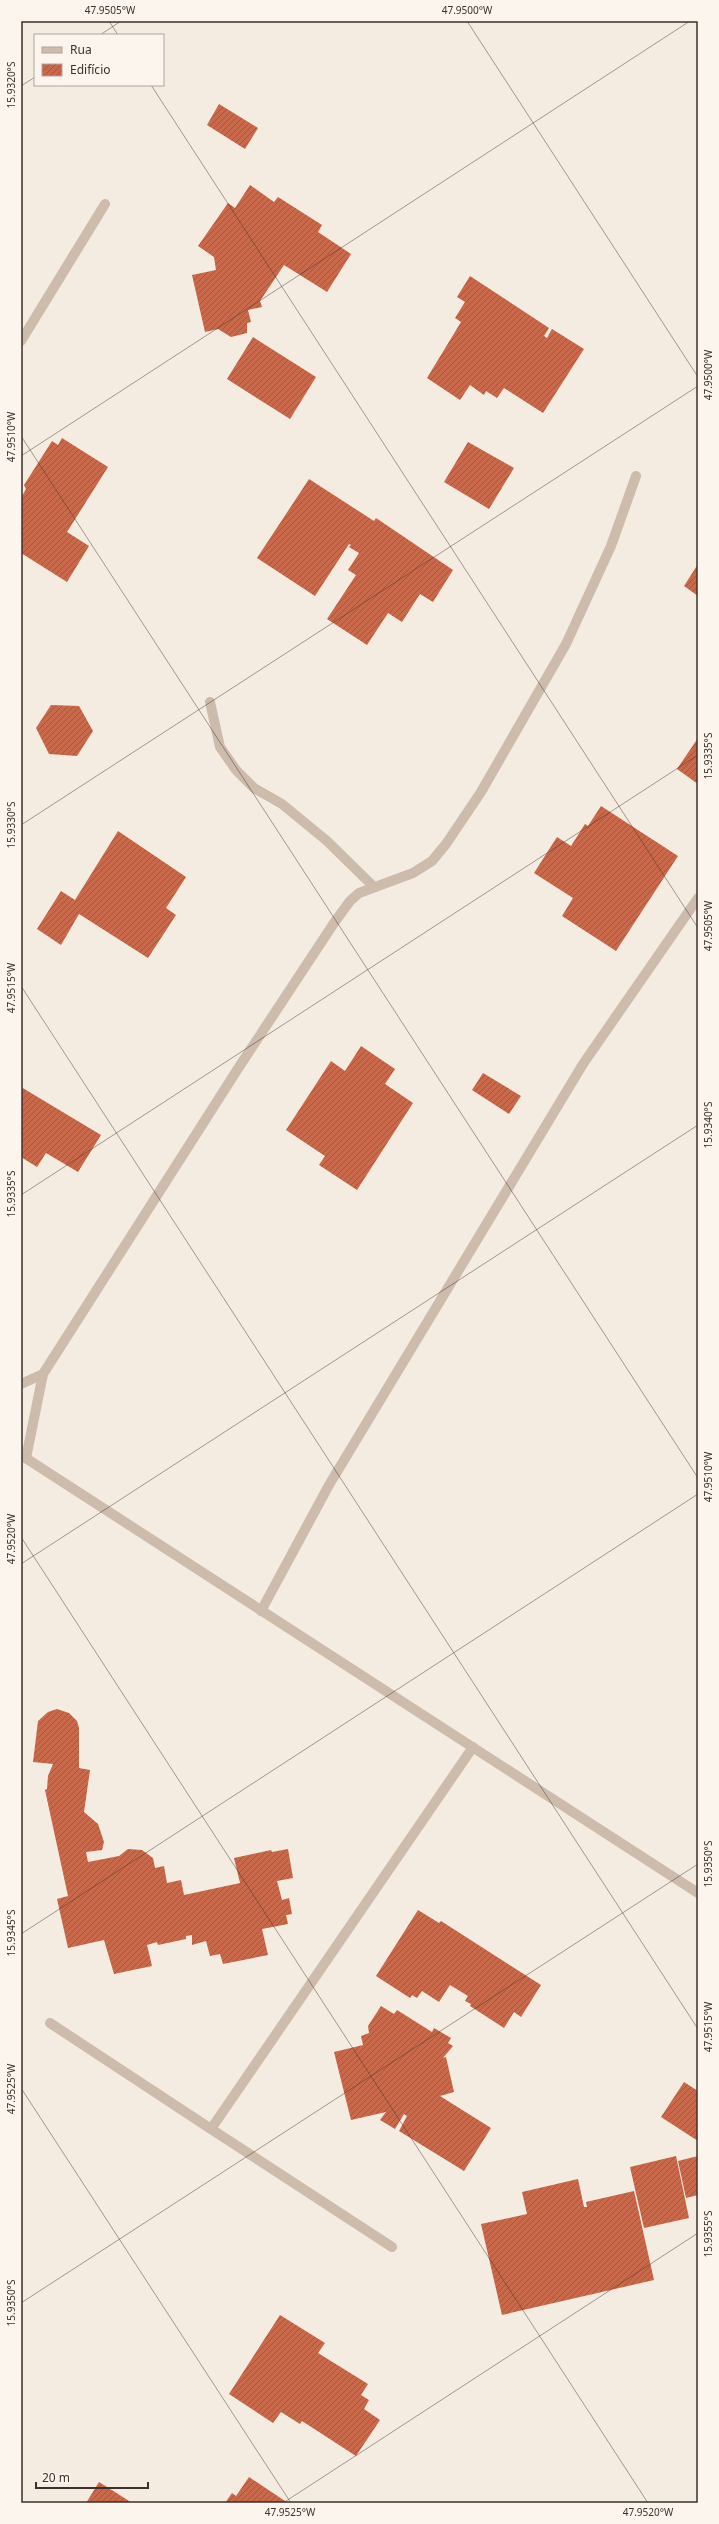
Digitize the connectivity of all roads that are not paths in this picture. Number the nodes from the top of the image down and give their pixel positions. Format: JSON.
{"nodes":[{"id":1,"x":105,"y":204,"type":"dead end"},
{"id":2,"x":21,"y":341,"type":"edge"},
{"id":3,"x":636,"y":476,"type":"dead end"},
{"id":4,"x":210,"y":702,"type":"dead end"},
{"id":5,"x":374,"y":887,"type":"junction"},
{"id":6,"x":698,"y":898,"type":"edge"},
{"id":7,"x":43,"y":1374,"type":"junction"},
{"id":8,"x":21,"y":1384,"type":"edge"},
{"id":9,"x":24,"y":1456,"type":"edge"},
{"id":10,"x":261,"y":1611,"type":"junction"},
{"id":11,"x":473,"y":1747,"type":"junction"},
{"id":12,"x":698,"y":1893,"type":"edge"},
{"id":13,"x":50,"y":2023,"type":"dead end"},
{"id":14,"x":212,"y":2129,"type":"junction"},
{"id":15,"x":392,"y":2247,"type":"dead end"}],
"edges":[{"from":1,"to":2,"type":"street"},
{"from":3,"to":5,"type":"street"},
{"from":4,"to":5,"type":"street"},
{"from":5,"to":7,"type":"street"},
{"from":6,"to":10,"type":"street"},
{"from":7,"to":8,"type":"street"},
{"from":7,"to":9,"type":"street"},
{"from":9,"to":10,"type":"street"},
{"from":10,"to":11,"type":"street"},
{"from":11,"to":12,"type":"street"},
{"from":11,"to":14,"type":"street"},
{"from":13,"to":14,"type":"street"},
{"from":14,"to":15,"type":"street"}]}
